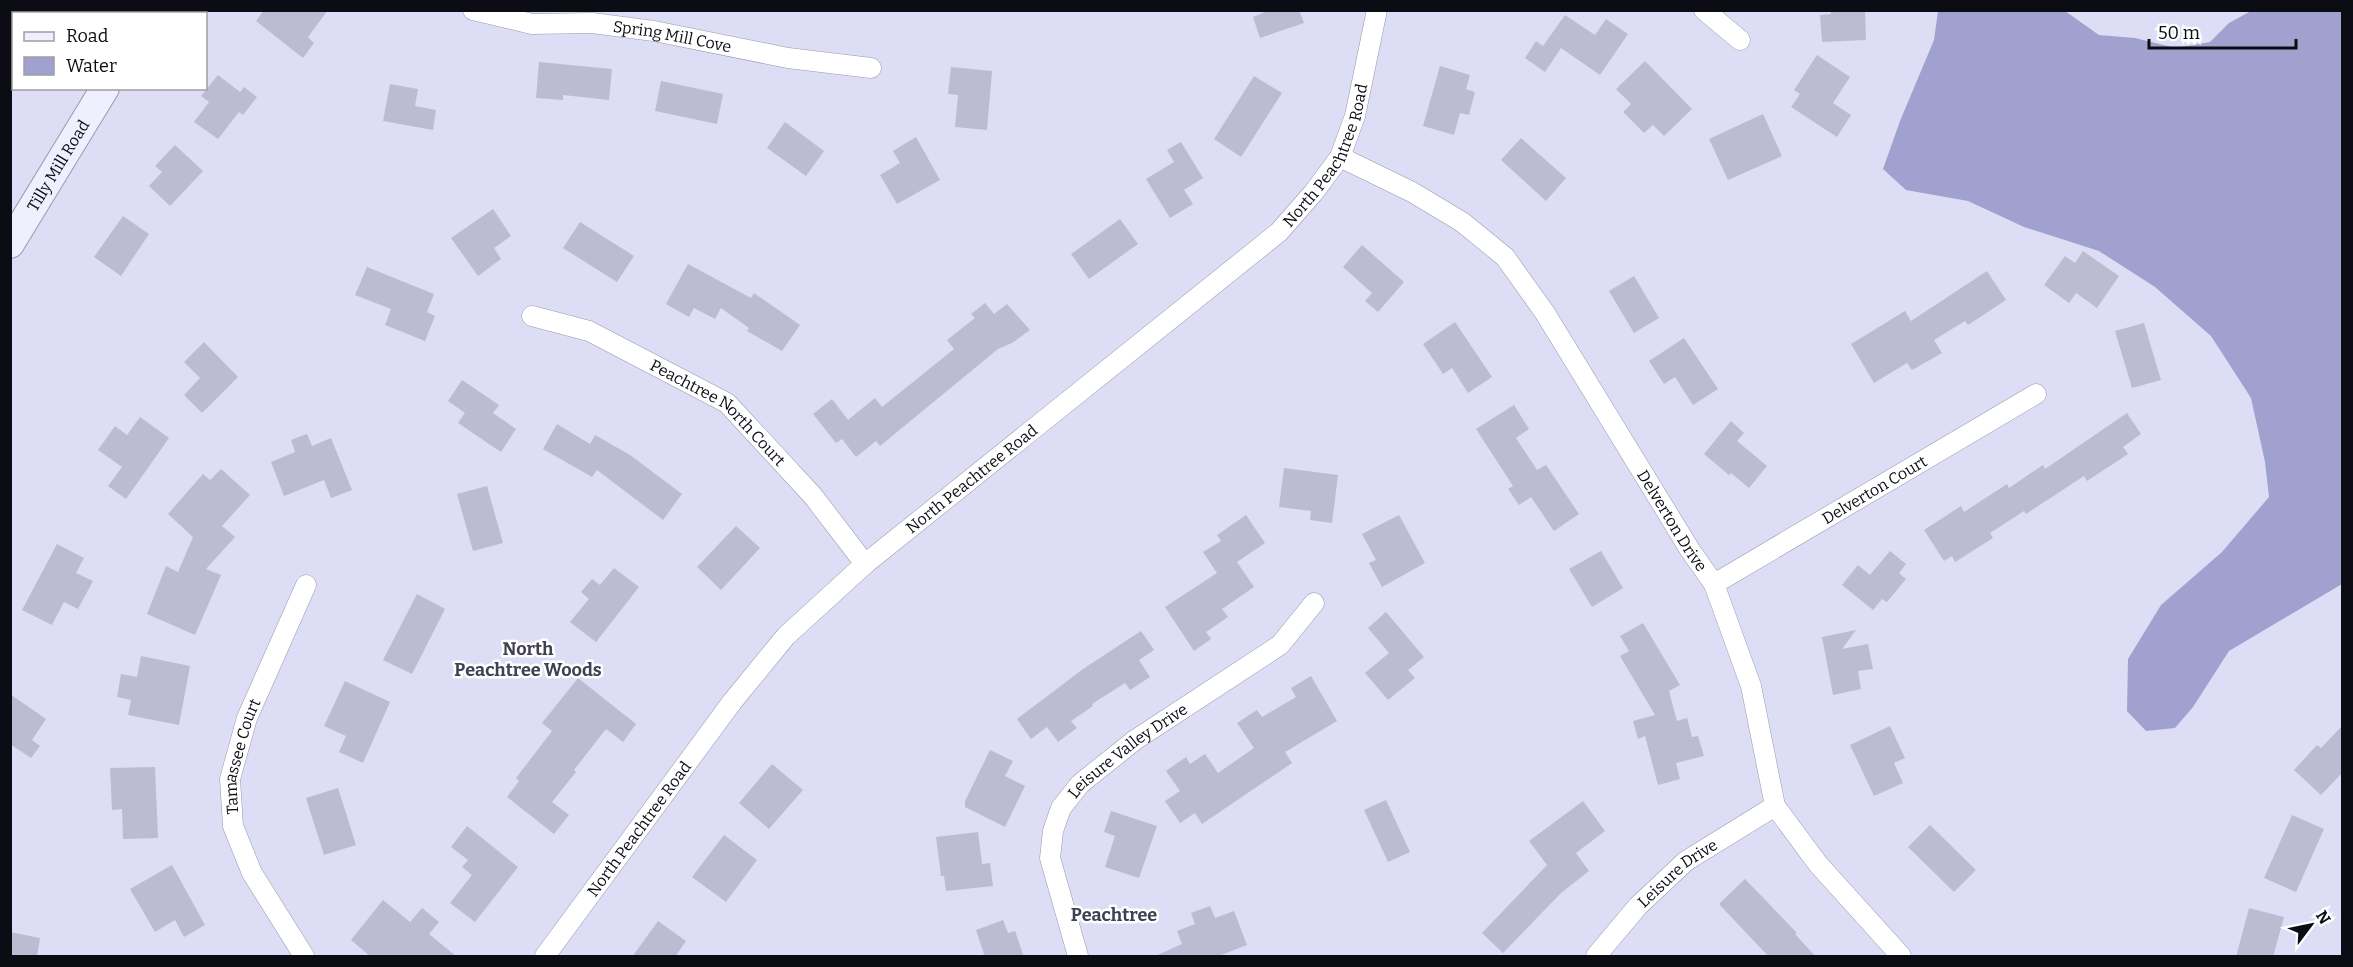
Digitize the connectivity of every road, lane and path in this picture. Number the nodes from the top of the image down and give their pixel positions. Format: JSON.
{"nodes":[{"id":1,"x":473,"y":10,"type":"edge"},
{"id":2,"x":1377,"y":10,"type":"edge"},
{"id":3,"x":1704,"y":10,"type":"edge"},
{"id":4,"x":1740,"y":40,"type":"dead end"},
{"id":5,"x":871,"y":68,"type":"dead end"},
{"id":6,"x":104,"y":90,"type":"edge"},
{"id":7,"x":1341,"y":157,"type":"junction"},
{"id":8,"x":10,"y":244,"type":"edge"},
{"id":9,"x":532,"y":316,"type":"dead end"},
{"id":10,"x":2036,"y":394,"type":"dead end"},
{"id":11,"x":865,"y":564,"type":"junction"},
{"id":12,"x":1714,"y":584,"type":"junction"},
{"id":13,"x":306,"y":585,"type":"dead end"},
{"id":14,"x":1314,"y":603,"type":"dead end"},
{"id":15,"x":1774,"y":806,"type":"junction"},
{"id":16,"x":304,"y":957,"type":"edge"},
{"id":17,"x":544,"y":957,"type":"edge"},
{"id":18,"x":1078,"y":957,"type":"edge"},
{"id":19,"x":1596,"y":957,"type":"edge"},
{"id":20,"x":1901,"y":957,"type":"edge"}],
"edges":[{"from":1,"to":5,"type":"street","name":"Spring Mill Cove"},
{"from":2,"to":7,"type":"street","name":"North Peachtree Road"},
{"from":3,"to":4,"type":"street"},
{"from":6,"to":8,"type":"street","name":"Tilly Mill Road"},
{"from":7,"to":11,"type":"street","name":"North Peachtree Road"},
{"from":7,"to":12,"type":"street","name":"Delverton Drive"},
{"from":9,"to":11,"type":"street","name":"Peachtree North Court"},
{"from":10,"to":12,"type":"street","name":"Delverton Court"},
{"from":11,"to":17,"type":"street","name":"North Peachtree Road"},
{"from":12,"to":15,"type":"street","name":"Delverton Drive"},
{"from":13,"to":16,"type":"street","name":"Tamassee Court"},
{"from":14,"to":18,"type":"street","name":"Leisure Valley Drive"},
{"from":15,"to":19,"type":"street","name":"Leisure Drive"},
{"from":15,"to":20,"type":"street","name":"Delverton Drive"}]}
